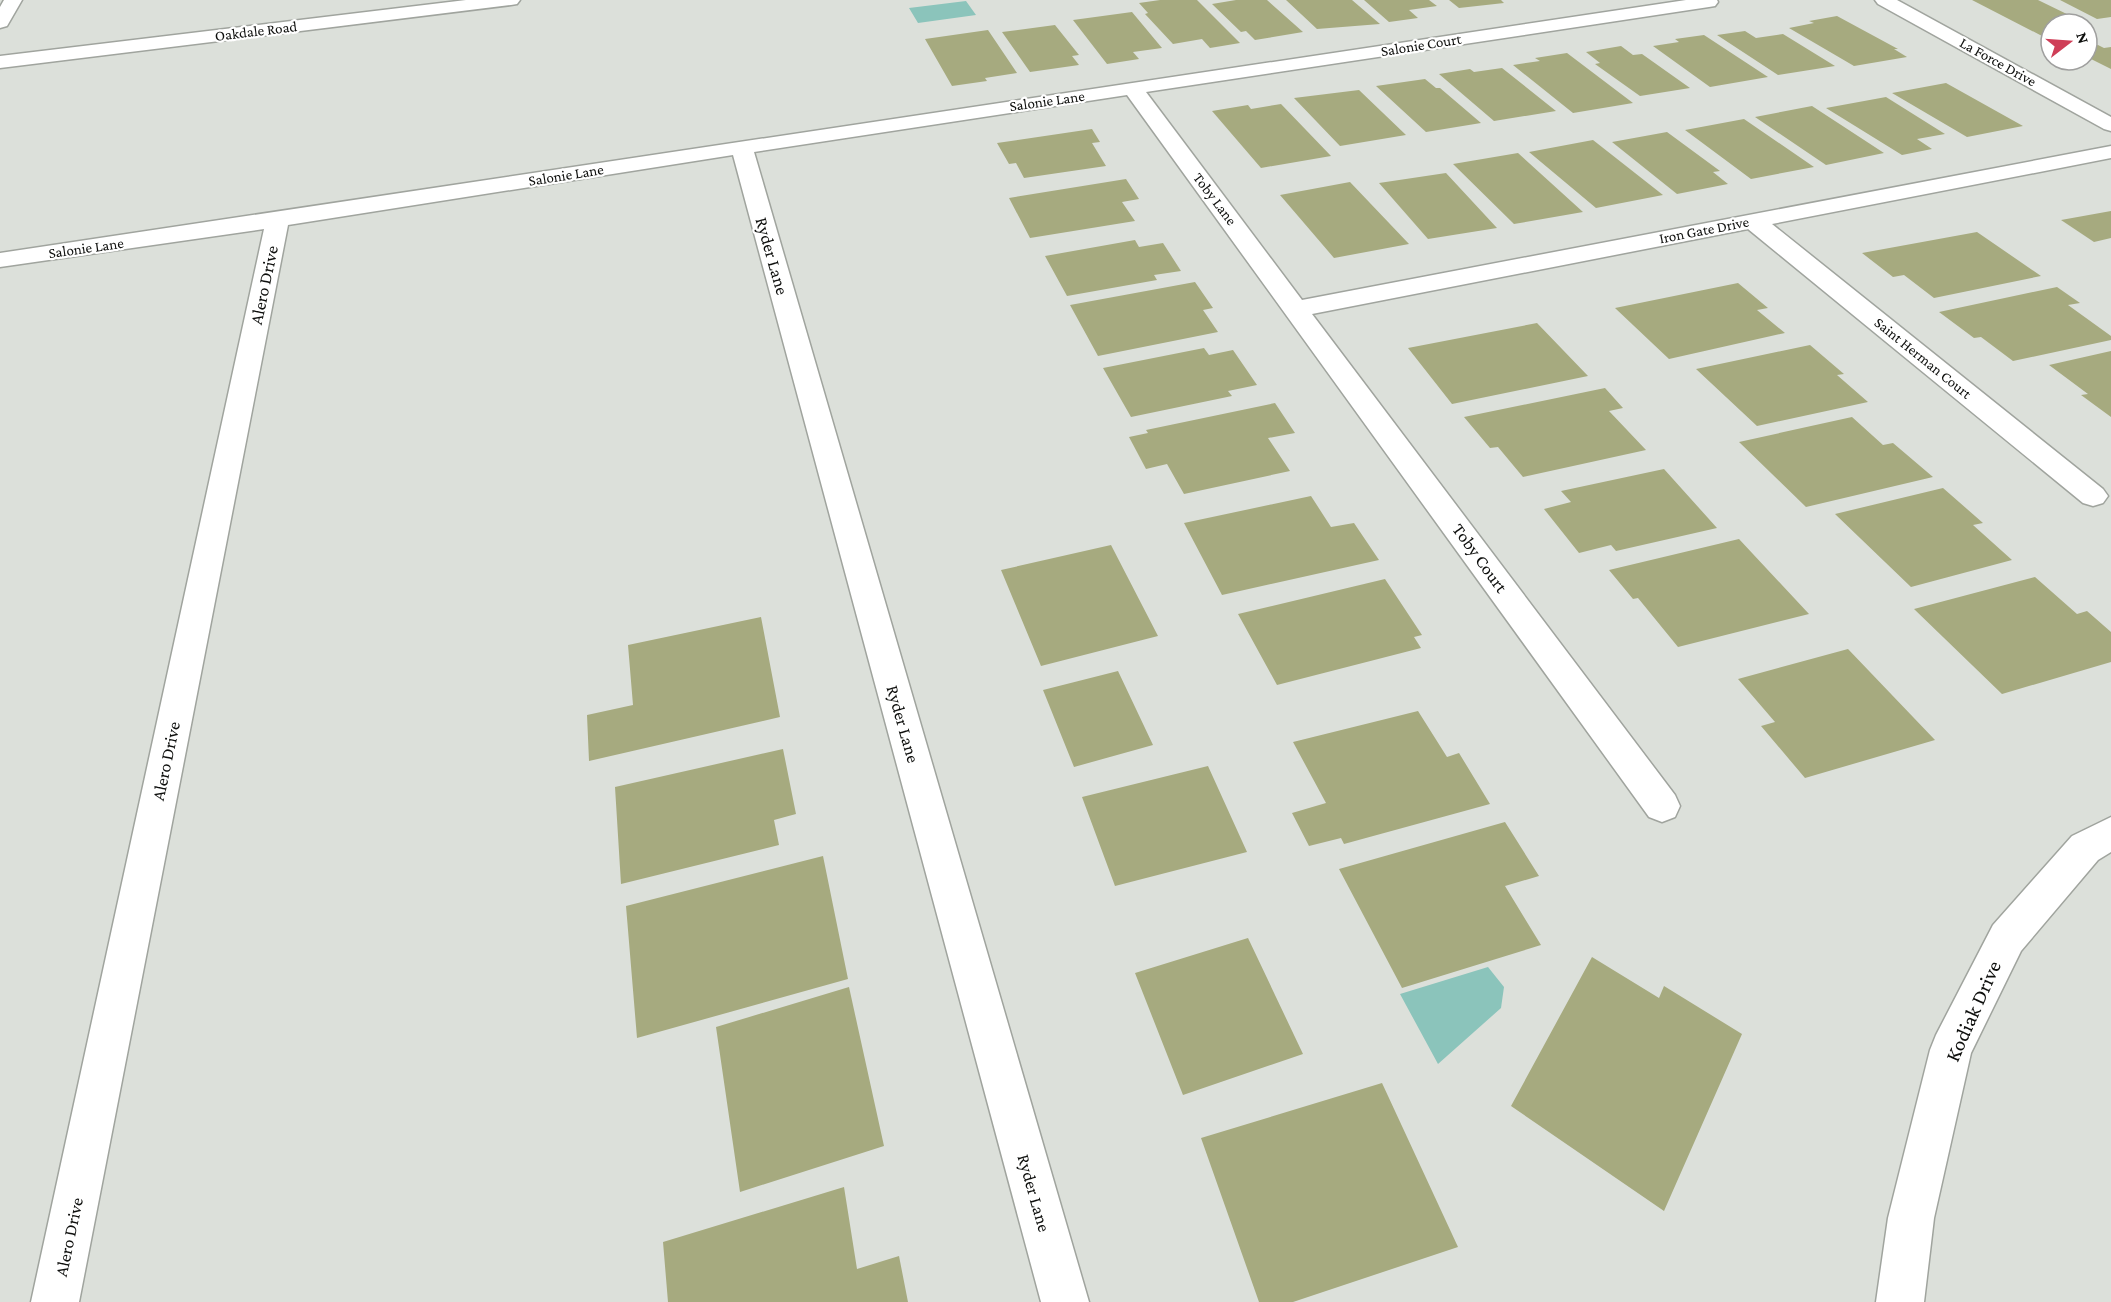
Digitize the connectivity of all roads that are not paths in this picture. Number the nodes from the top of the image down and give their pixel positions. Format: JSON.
{"nodes":[{"id":1,"x":13,"y":0,"type":"edge"},
{"id":2,"x":511,"y":0,"type":"edge"},
{"id":3,"x":1884,"y":0,"type":"edge"},
{"id":4,"x":1709,"y":2,"type":"dead end"},
{"id":5,"x":0,"y":22,"type":"edge"},
{"id":6,"x":0,"y":62,"type":"edge"},
{"id":7,"x":1133,"y":89,"type":"junction"},
{"id":8,"x":2111,"y":125,"type":"edge"},
{"id":9,"x":742,"y":147,"type":"junction"},
{"id":10,"x":2111,"y":152,"type":"edge"},
{"id":11,"x":277,"y":220,"type":"junction"},
{"id":12,"x":1753,"y":221,"type":"junction"},
{"id":13,"x":0,"y":260,"type":"edge"},
{"id":14,"x":1297,"y":309,"type":"junction"},
{"id":15,"x":2094,"y":496,"type":"dead end"},
{"id":16,"x":1662,"y":806,"type":"dead end"},
{"id":17,"x":2111,"y":833,"type":"edge"},
{"id":18,"x":55,"y":1302,"type":"edge"},
{"id":19,"x":1065,"y":1302,"type":"edge"},
{"id":20,"x":1900,"y":1302,"type":"edge"}],
"edges":[{"from":1,"to":5,"type":"street"},
{"from":2,"to":6,"type":"street","name":"Oakdale Road"},
{"from":3,"to":8,"type":"street","name":"La Force Drive"},
{"from":4,"to":7,"type":"street","name":"Salonie Court"},
{"from":7,"to":9,"type":"street","name":"Salonie Lane"},
{"from":7,"to":14,"type":"street","name":"Toby Lane"},
{"from":9,"to":11,"type":"street","name":"Salonie Lane"},
{"from":9,"to":19,"type":"street","name":"Ryder Lane"},
{"from":10,"to":12,"type":"street","name":"Iron Gate Drive"},
{"from":11,"to":13,"type":"street","name":"Salonie Lane"},
{"from":11,"to":18,"type":"street","name":"Alero Drive"},
{"from":12,"to":14,"type":"street","name":"Iron Gate Drive"},
{"from":12,"to":15,"type":"street","name":"Saint Herman Court"},
{"from":14,"to":16,"type":"street","name":"Toby Court"},
{"from":17,"to":20,"type":"street","name":"Kodiak Drive"}]}
